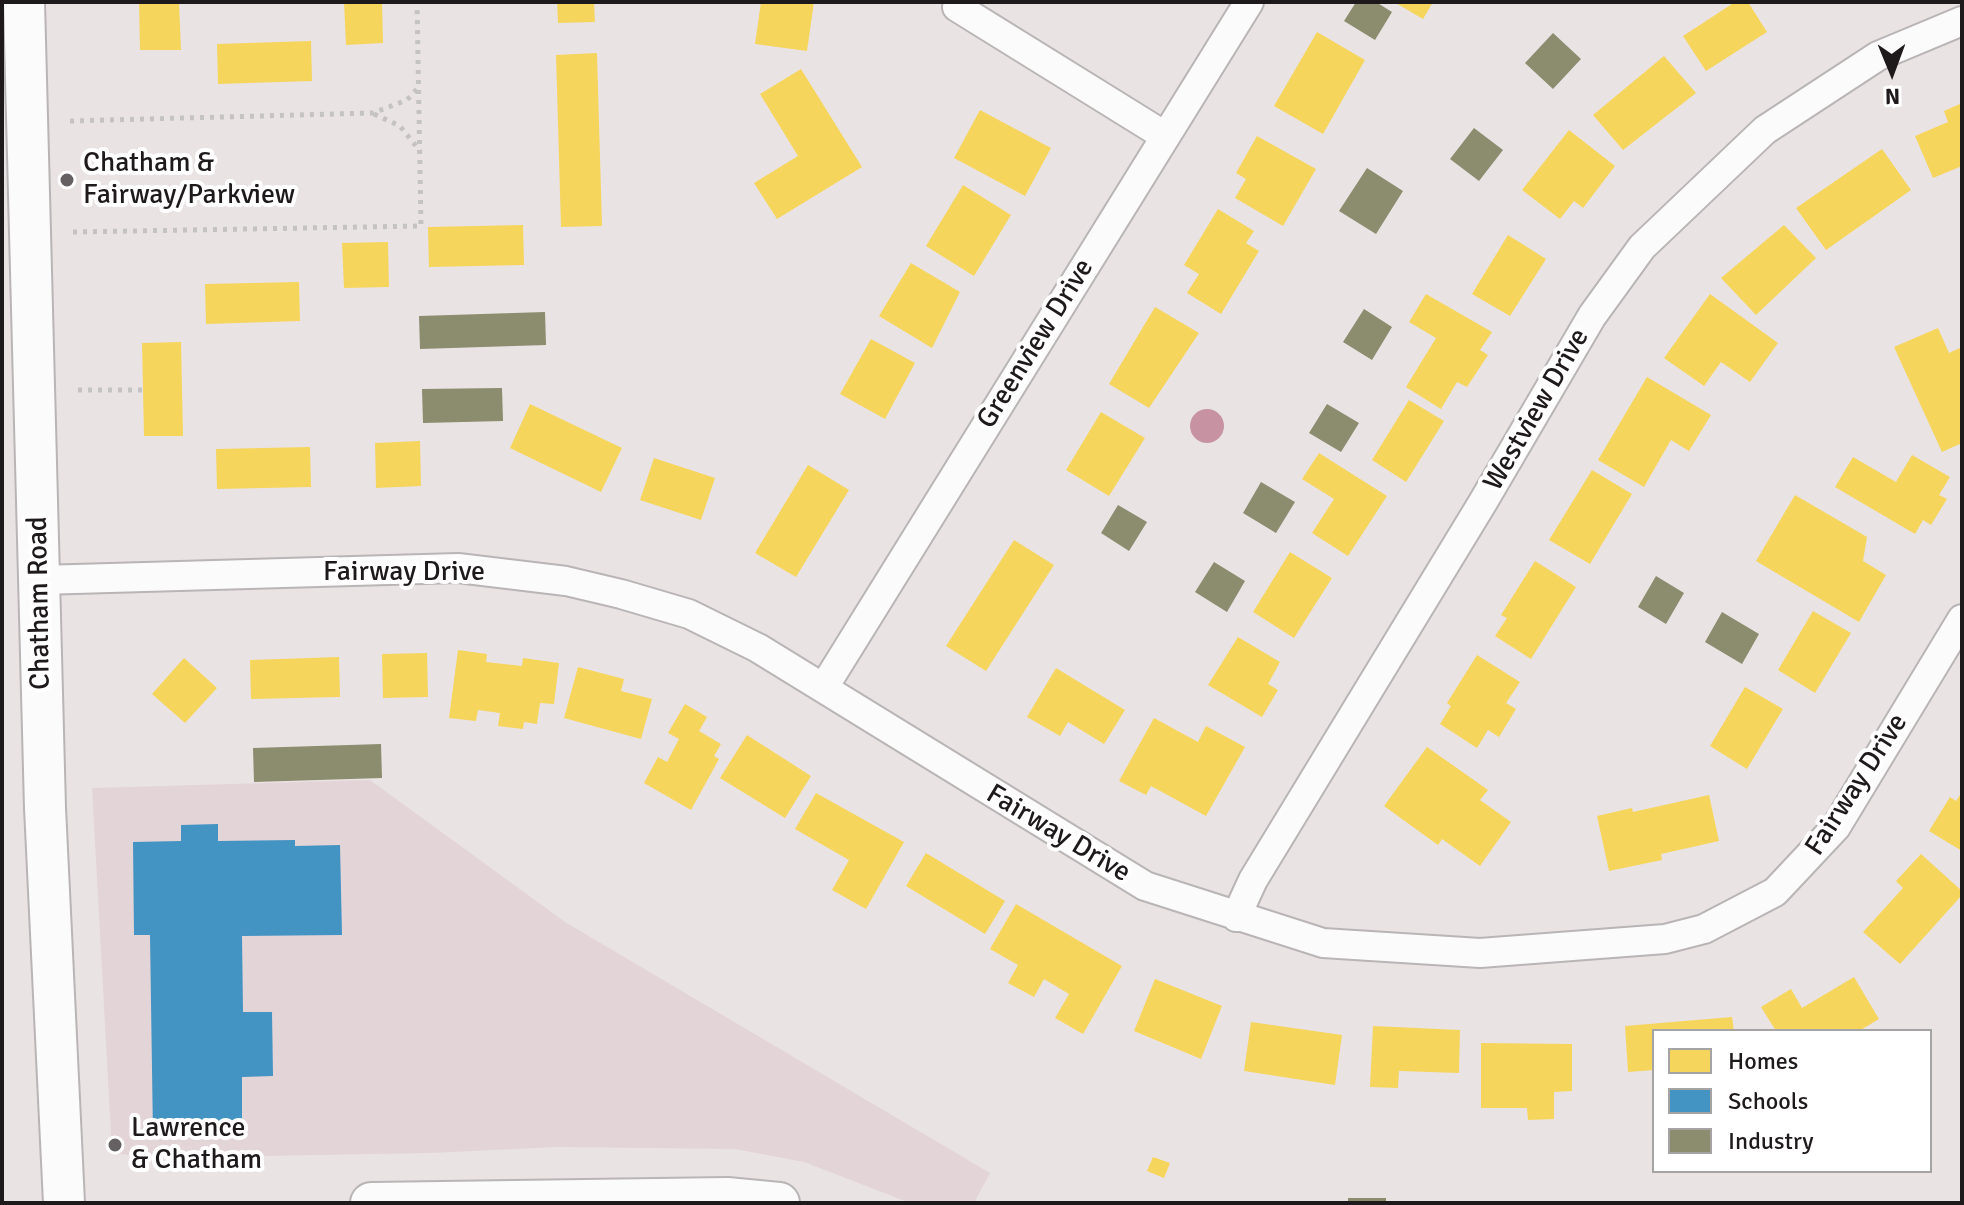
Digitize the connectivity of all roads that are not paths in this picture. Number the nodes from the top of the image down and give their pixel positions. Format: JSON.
{"nodes":[{"id":1,"x":24,"y":2,"type":"edge"},
{"id":2,"x":1249,"y":2,"type":"edge"},
{"id":3,"x":957,"y":7,"type":"dead end"},
{"id":4,"x":1962,"y":21,"type":"edge"},
{"id":5,"x":1165,"y":136,"type":"junction"},
{"id":6,"x":40,"y":580,"type":"junction"},
{"id":7,"x":1962,"y":619,"type":"edge"},
{"id":8,"x":824,"y":687,"type":"junction"},
{"id":9,"x":1236,"y":917,"type":"junction"},
{"id":10,"x":64,"y":1203,"type":"edge"},
{"id":11,"x":371,"y":1203,"type":"edge"},
{"id":12,"x":779,"y":1203,"type":"edge"}],
"edges":[{"from":1,"to":6,"type":"main road","name":"Chatham Road"},
{"from":2,"to":5,"type":"street","name":"Greenview Drive"},
{"from":3,"to":5,"type":"street"},
{"from":4,"to":9,"type":"street","name":"Westview Drive"},
{"from":5,"to":8,"type":"street","name":"Greenview Drive"},
{"from":6,"to":8,"type":"street","name":"Fairway Drive"},
{"from":6,"to":10,"type":"main road","name":"Chatham Road"},
{"from":7,"to":9,"type":"street","name":"Fairway Drive"},
{"from":8,"to":9,"type":"street","name":"Fairway Drive"},
{"from":11,"to":12,"type":"main road"}]}
